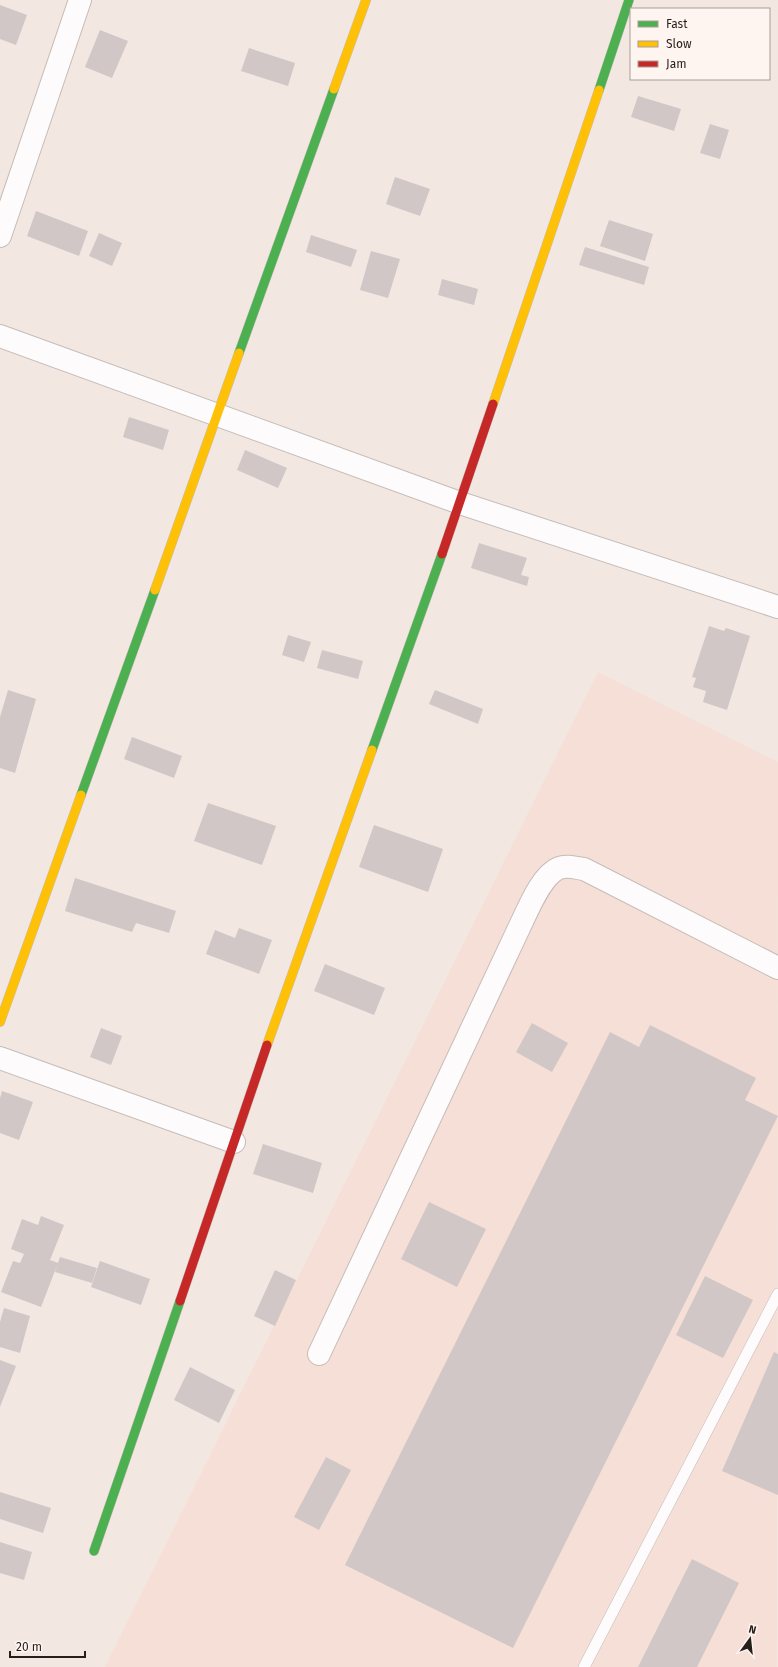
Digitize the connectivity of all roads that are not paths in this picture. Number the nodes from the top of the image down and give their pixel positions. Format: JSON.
{"nodes":[{"id":1,"x":80,"y":0,"type":"edge"},
{"id":2,"x":366,"y":0,"type":"edge"},
{"id":3,"x":629,"y":0,"type":"edge"},
{"id":4,"x":0,"y":236,"type":"edge"},
{"id":5,"x":0,"y":336,"type":"edge"},
{"id":6,"x":217,"y":416,"type":"junction"},
{"id":7,"x":460,"y":503,"type":"junction"},
{"id":8,"x":778,"y":607,"type":"edge"},
{"id":9,"x":778,"y":968,"type":"edge"},
{"id":10,"x":0,"y":1022,"type":"edge"},
{"id":11,"x":0,"y":1058,"type":"edge"},
{"id":12,"x":234,"y":1142,"type":"junction"},
{"id":13,"x":778,"y":1294,"type":"edge"},
{"id":14,"x":319,"y":1354,"type":"dead end"},
{"id":15,"x":94,"y":1551,"type":"dead end"},
{"id":16,"x":584,"y":1667,"type":"edge"}],
"edges":[{"from":1,"to":4,"type":"street"},
{"from":2,"to":6,"type":"street"},
{"from":3,"to":7,"type":"street"},
{"from":5,"to":6,"type":"street"},
{"from":6,"to":7,"type":"street"},
{"from":6,"to":10,"type":"street"},
{"from":7,"to":8,"type":"street"},
{"from":7,"to":12,"type":"street"},
{"from":9,"to":14,"type":"street"},
{"from":11,"to":12,"type":"street"},
{"from":12,"to":15,"type":"street"},
{"from":13,"to":16,"type":"lane"}]}
